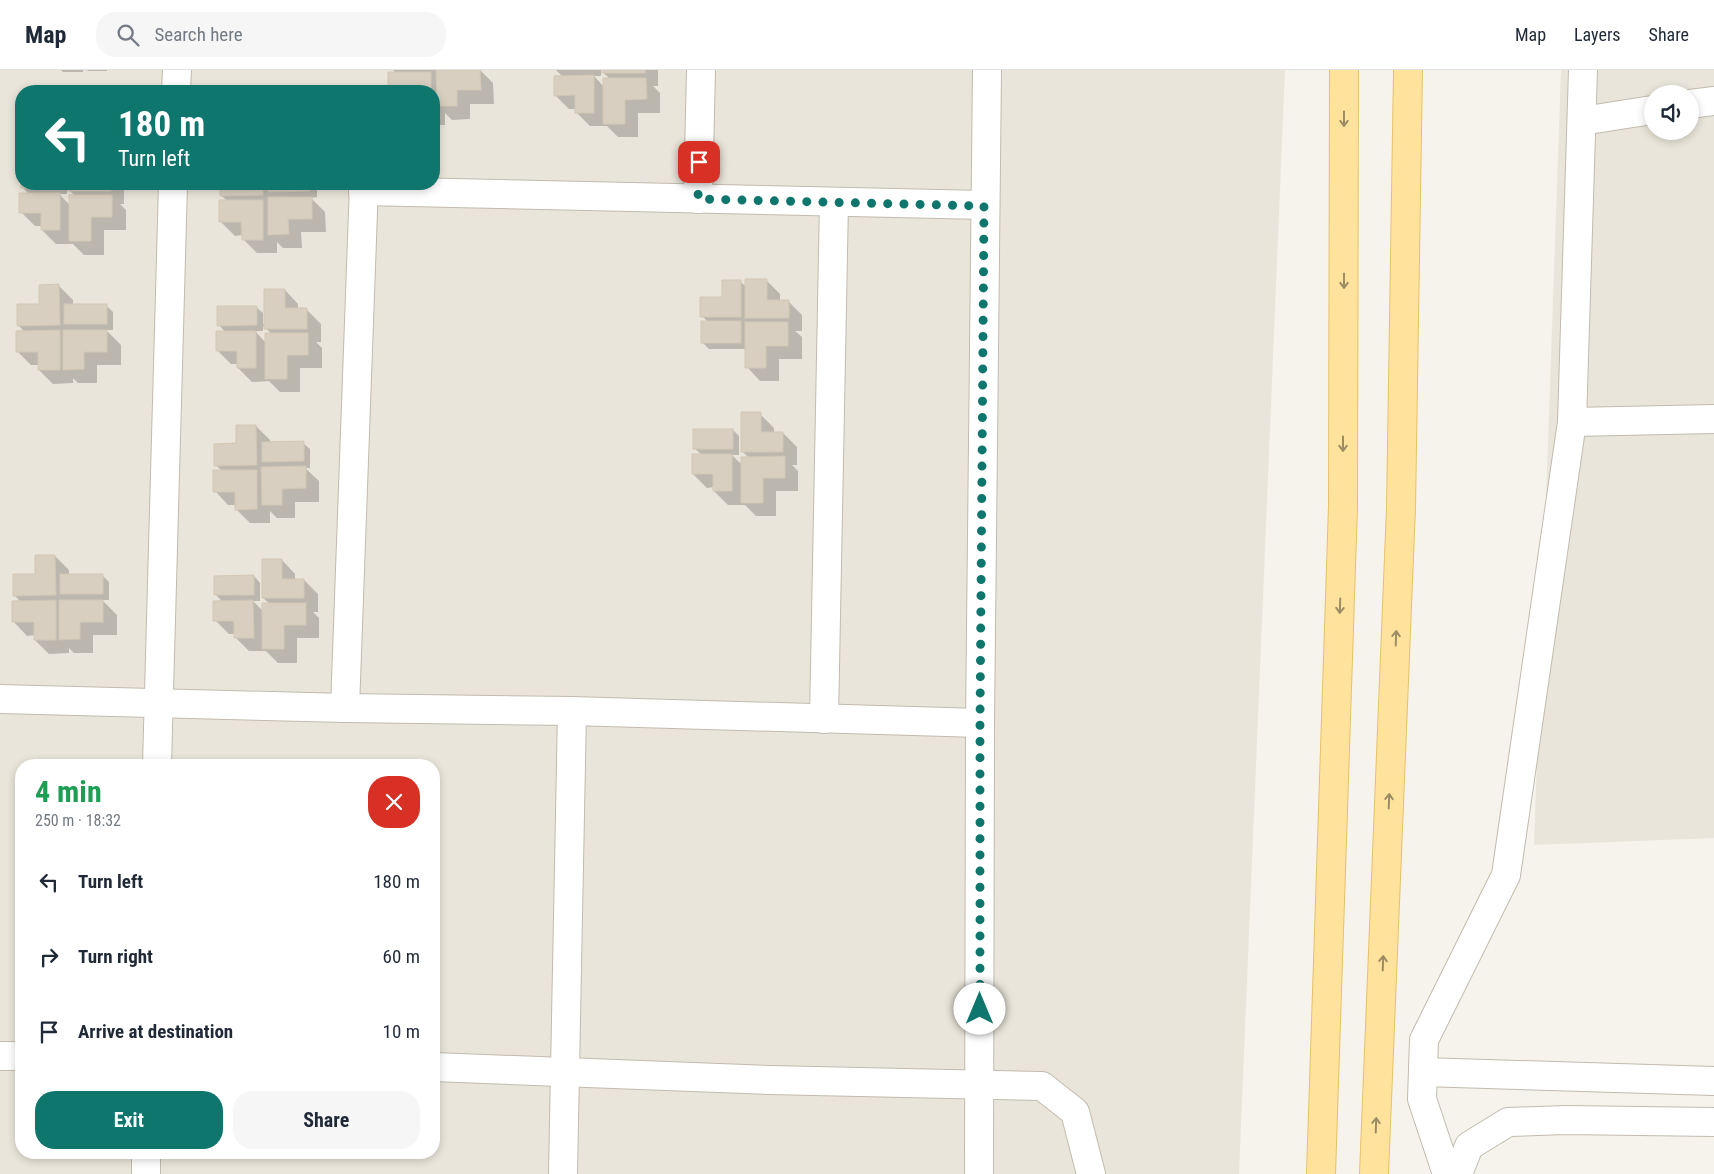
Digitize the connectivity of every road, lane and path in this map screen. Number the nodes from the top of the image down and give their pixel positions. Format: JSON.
{"nodes":[{"id":1,"x":177,"y":70,"type":"edge"},
{"id":2,"x":701,"y":70,"type":"edge"},
{"id":3,"x":987,"y":70,"type":"edge"},
{"id":4,"x":1344,"y":70,"type":"edge"},
{"id":5,"x":1408,"y":70,"type":"edge"},
{"id":6,"x":1583,"y":70,"type":"edge"},
{"id":7,"x":176,"y":85,"type":"edge"},
{"id":8,"x":1714,"y":100,"type":"edge"},
{"id":9,"x":1699,"y":102,"type":"edge"},
{"id":10,"x":1644,"y":111,"type":"edge"},
{"id":11,"x":1582,"y":121,"type":"junction"},
{"id":12,"x":173,"y":190,"type":"edge"},
{"id":13,"x":363,"y":190,"type":"edge"},
{"id":14,"x":440,"y":190,"type":"edge"},
{"id":15,"x":698,"y":199,"type":"junction"},
{"id":16,"x":834,"y":202,"type":"junction"},
{"id":17,"x":984,"y":206,"type":"junction"},
{"id":18,"x":1714,"y":419,"type":"edge"},
{"id":19,"x":1572,"y":422,"type":"junction"},
{"id":20,"x":0,"y":699,"type":"edge"},
{"id":21,"x":159,"y":704,"type":"junction"},
{"id":22,"x":345,"y":708,"type":"junction"},
{"id":23,"x":572,"y":711,"type":"junction"},
{"id":24,"x":824,"y":719,"type":"junction"},
{"id":25,"x":980,"y":723,"type":"junction"},
{"id":26,"x":157,"y":759,"type":"edge"},
{"id":27,"x":0,"y":1056,"type":"edge"},
{"id":28,"x":15,"y":1056,"type":"edge"},
{"id":29,"x":440,"y":1067,"type":"edge"},
{"id":30,"x":564,"y":1071,"type":"junction"},
{"id":31,"x":1423,"y":1072,"type":"junction"},
{"id":32,"x":1714,"y":1081,"type":"edge"},
{"id":33,"x":980,"y":1086,"type":"junction"},
{"id":34,"x":1714,"y":1122,"type":"edge"},
{"id":35,"x":146,"y":1159,"type":"edge"},
{"id":36,"x":146,"y":1174,"type":"edge"},
{"id":37,"x":563,"y":1174,"type":"edge"},
{"id":38,"x":979,"y":1174,"type":"edge"},
{"id":39,"x":1091,"y":1174,"type":"edge"},
{"id":40,"x":1321,"y":1174,"type":"edge"},
{"id":41,"x":1374,"y":1174,"type":"edge"},
{"id":42,"x":1447,"y":1174,"type":"edge"},
{"id":43,"x":1458,"y":1174,"type":"edge"}],
"edges":[{"from":1,"to":7,"type":"street"},
{"from":2,"to":15,"type":"street"},
{"from":3,"to":17,"type":"street"},
{"from":4,"to":40,"type":"main road","one_way":true},
{"from":41,"to":5,"type":"main road","one_way":true},
{"from":6,"to":11,"type":"street"},
{"from":8,"to":9,"type":"street"},
{"from":10,"to":11,"type":"street"},
{"from":11,"to":19,"type":"street"},
{"from":12,"to":21,"type":"street"},
{"from":13,"to":22,"type":"street"},
{"from":14,"to":15,"type":"street"},
{"from":15,"to":16,"type":"street"},
{"from":16,"to":17,"type":"street"},
{"from":16,"to":24,"type":"street"},
{"from":17,"to":25,"type":"street"},
{"from":18,"to":19,"type":"street"},
{"from":19,"to":31,"type":"street"},
{"from":20,"to":21,"type":"street"},
{"from":21,"to":22,"type":"street"},
{"from":21,"to":26,"type":"street"},
{"from":22,"to":23,"type":"street"},
{"from":23,"to":24,"type":"street"},
{"from":23,"to":30,"type":"street"},
{"from":24,"to":25,"type":"street"},
{"from":25,"to":33,"type":"street"},
{"from":27,"to":28,"type":"street"},
{"from":29,"to":30,"type":"street"},
{"from":30,"to":33,"type":"street"},
{"from":30,"to":37,"type":"street"},
{"from":31,"to":32,"type":"street"},
{"from":31,"to":42,"type":"street"},
{"from":33,"to":38,"type":"street"},
{"from":33,"to":39,"type":"street"},
{"from":34,"to":43,"type":"street"},
{"from":35,"to":36,"type":"street"}]}
